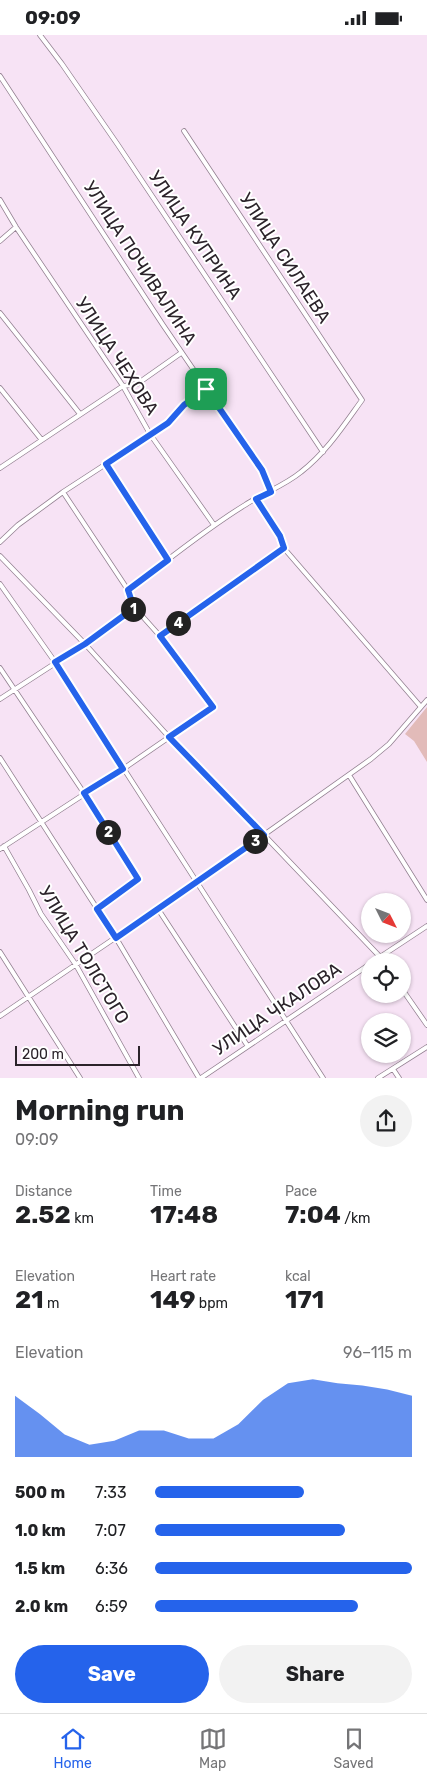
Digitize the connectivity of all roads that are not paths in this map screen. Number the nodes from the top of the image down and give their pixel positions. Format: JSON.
{"nodes":[{"id":1,"x":40,"y":35,"type":"edge"},
{"id":2,"x":0,"y":76,"type":"edge"},
{"id":3,"x":184,"y":131,"type":"dead end"},
{"id":4,"x":0,"y":200,"type":"edge"},
{"id":5,"x":16,"y":227,"type":"junction"},
{"id":6,"x":0,"y":241,"type":"edge"},
{"id":7,"x":0,"y":313,"type":"edge"},
{"id":8,"x":181,"y":353,"type":"junction"},
{"id":9,"x":123,"y":386,"type":"junction"},
{"id":10,"x":0,"y":389,"type":"edge"},
{"id":11,"x":206,"y":389,"type":"junction"},
{"id":12,"x":80,"y":414,"type":"junction"},
{"id":13,"x":150,"y":434,"type":"junction"},
{"id":14,"x":41,"y":439,"type":"junction"},
{"id":15,"x":323,"y":452,"type":"junction"},
{"id":16,"x":106,"y":464,"type":"junction"},
{"id":17,"x":1,"y":466,"type":"edge"},
{"id":18,"x":63,"y":492,"type":"junction"},
{"id":19,"x":271,"y":492,"type":"junction"},
{"id":20,"x":256,"y":499,"type":"junction"},
{"id":21,"x":214,"y":525,"type":"junction"},
{"id":22,"x":0,"y":542,"type":"edge"},
{"id":23,"x":284,"y":548,"type":"junction"},
{"id":24,"x":0,"y":556,"type":"edge"},
{"id":25,"x":168,"y":560,"type":"junction"},
{"id":26,"x":0,"y":584,"type":"edge"},
{"id":27,"x":128,"y":590,"type":"junction"},
{"id":28,"x":134,"y":608,"type":"junction"},
{"id":29,"x":160,"y":636,"type":"junction"},
{"id":30,"x":85,"y":644,"type":"junction"},
{"id":31,"x":55,"y":662,"type":"junction"},
{"id":32,"x":0,"y":668,"type":"edge"},
{"id":33,"x":15,"y":689,"type":"junction"},
{"id":34,"x":0,"y":699,"type":"edge"},
{"id":35,"x":427,"y":700,"type":"edge"},
{"id":36,"x":421,"y":707,"type":"junction"},
{"id":37,"x":169,"y":737,"type":"junction"},
{"id":38,"x":0,"y":758,"type":"edge"},
{"id":39,"x":123,"y":769,"type":"junction"},
{"id":40,"x":349,"y":775,"type":"junction"},
{"id":41,"x":84,"y":793,"type":"junction"},
{"id":42,"x":40,"y":821,"type":"junction"},
{"id":43,"x":264,"y":835,"type":"junction"},
{"id":44,"x":2,"y":847,"type":"edge"},
{"id":45,"x":196,"y":883,"type":"junction"},
{"id":46,"x":427,"y":900,"type":"edge"},
{"id":47,"x":97,"y":909,"type":"junction"},
{"id":48,"x":158,"y":909,"type":"junction"},
{"id":49,"x":427,"y":926,"type":"edge"},
{"id":50,"x":116,"y":938,"type":"junction"},
{"id":51,"x":0,"y":952,"type":"edge"},
{"id":52,"x":377,"y":953,"type":"edge"},
{"id":53,"x":387,"y":953,"type":"edge"},
{"id":54,"x":76,"y":965,"type":"junction"},
{"id":55,"x":361,"y":970,"type":"edge"},
{"id":56,"x":29,"y":997,"type":"junction"},
{"id":57,"x":411,"y":1002,"type":"edge"},
{"id":58,"x":0,"y":1016,"type":"edge"},
{"id":59,"x":286,"y":1020,"type":"junction"},
{"id":60,"x":427,"y":1025,"type":"edge"},
{"id":61,"x":247,"y":1045,"type":"junction"},
{"id":62,"x":427,"y":1047,"type":"edge"},
{"id":63,"x":393,"y":1069,"type":"junction"},
{"id":64,"x":80,"y":1078,"type":"edge"},
{"id":65,"x":139,"y":1078,"type":"edge"},
{"id":66,"x":200,"y":1078,"type":"edge"},
{"id":67,"x":324,"y":1078,"type":"edge"},
{"id":68,"x":378,"y":1078,"type":"edge"},
{"id":69,"x":399,"y":1078,"type":"edge"}],
"edges":[{"from":1,"to":15,"type":"street","name":"УЛИЦА КУПРИНА"},
{"from":2,"to":8,"type":"street","name":"УЛИЦА ПОЧИВАЛИНА"},
{"from":3,"to":15,"type":"street","name":"УЛИЦА СИЛАЕВА"},
{"from":4,"to":5,"type":"street","name":"УЛИЦА ЧЕХОВА"},
{"from":5,"to":6,"type":"street"},
{"from":5,"to":9,"type":"street","name":"УЛИЦА ЧЕХОВА"},
{"from":7,"to":12,"type":"street"},
{"from":8,"to":9,"type":"street"},
{"from":8,"to":11,"type":"street","name":"УЛИЦА ПОЧИВАЛИНА"},
{"from":9,"to":12,"type":"street"},
{"from":9,"to":13,"type":"street","name":"УЛИЦА ЧЕХОВА"},
{"from":10,"to":14,"type":"street"},
{"from":11,"to":13,"type":"street"},
{"from":11,"to":19,"type":"street","name":"УЛИЦА ПОЧИВАЛИНА"},
{"from":12,"to":14,"type":"street"},
{"from":13,"to":16,"type":"street"},
{"from":13,"to":21,"type":"street","name":"УЛИЦА ЧЕХОВА"},
{"from":14,"to":17,"type":"street"},
{"from":15,"to":19,"type":"street"},
{"from":16,"to":18,"type":"street"},
{"from":16,"to":25,"type":"street"},
{"from":18,"to":22,"type":"street"},
{"from":18,"to":27,"type":"street"},
{"from":19,"to":20,"type":"street"},
{"from":20,"to":21,"type":"street"},
{"from":20,"to":23,"type":"street"},
{"from":21,"to":25,"type":"street"},
{"from":23,"to":29,"type":"street"},
{"from":23,"to":36,"type":"street"},
{"from":24,"to":30,"type":"street"},
{"from":25,"to":27,"type":"street"},
{"from":26,"to":31,"type":"street"},
{"from":27,"to":28,"type":"street"},
{"from":28,"to":29,"type":"street"},
{"from":28,"to":30,"type":"street"},
{"from":29,"to":37,"type":"street"},
{"from":30,"to":31,"type":"street"},
{"from":30,"to":37,"type":"street"},
{"from":31,"to":33,"type":"street"},
{"from":31,"to":39,"type":"street"},
{"from":32,"to":33,"type":"street"},
{"from":33,"to":34,"type":"street"},
{"from":33,"to":41,"type":"street"},
{"from":35,"to":36,"type":"street"},
{"from":36,"to":40,"type":"street"},
{"from":37,"to":39,"type":"street"},
{"from":37,"to":43,"type":"street"},
{"from":38,"to":42,"type":"street"},
{"from":39,"to":41,"type":"street"},
{"from":39,"to":45,"type":"street"},
{"from":40,"to":43,"type":"street"},
{"from":40,"to":46,"type":"street"},
{"from":41,"to":42,"type":"street"},
{"from":41,"to":47,"type":"street"},
{"from":42,"to":44,"type":"street"},
{"from":42,"to":47,"type":"street"},
{"from":43,"to":45,"type":"street"},
{"from":43,"to":52,"type":"street"},
{"from":44,"to":54,"type":"street","name":"УЛИЦА ТОЛСТОГО"},
{"from":45,"to":48,"type":"street"},
{"from":45,"to":59,"type":"street"},
{"from":47,"to":50,"type":"street"},
{"from":48,"to":50,"type":"street"},
{"from":48,"to":61,"type":"street"},
{"from":49,"to":53,"type":"street"},
{"from":50,"to":54,"type":"street"},
{"from":50,"to":66,"type":"street"},
{"from":51,"to":56,"type":"street"},
{"from":54,"to":56,"type":"street"},
{"from":54,"to":65,"type":"street","name":"УЛИЦА ТОЛСТОГО"},
{"from":55,"to":59,"type":"street","name":"УЛИЦА ЧКАЛОВА"},
{"from":56,"to":58,"type":"street"},
{"from":56,"to":64,"type":"street"},
{"from":57,"to":60,"type":"street"},
{"from":59,"to":61,"type":"street","name":"УЛИЦА ЧКАЛОВА"},
{"from":59,"to":67,"type":"street"},
{"from":61,"to":66,"type":"street","name":"УЛИЦА ЧКАЛОВА"},
{"from":62,"to":63,"type":"street"},
{"from":63,"to":68,"type":"street"},
{"from":63,"to":69,"type":"street"}]}
